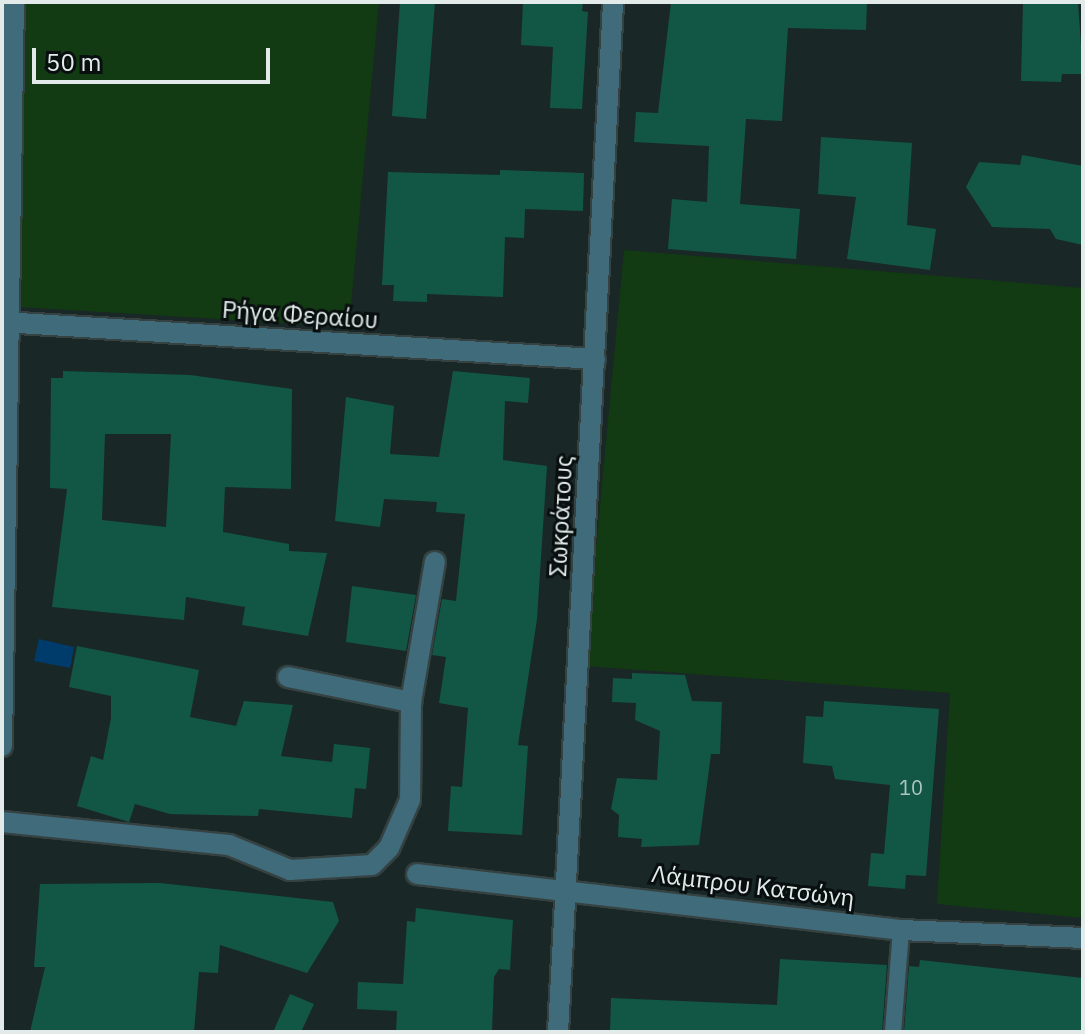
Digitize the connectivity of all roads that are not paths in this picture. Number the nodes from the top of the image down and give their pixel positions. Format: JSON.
{"nodes":[{"id":1,"x":14,"y":2,"type":"edge"},
{"id":2,"x":613,"y":2,"type":"edge"},
{"id":3,"x":6,"y":322,"type":"edge"},
{"id":4,"x":595,"y":359,"type":"junction"},
{"id":5,"x":435,"y":562,"type":"dead end"},
{"id":6,"x":288,"y":677,"type":"dead end"},
{"id":7,"x":411,"y":702,"type":"junction"},
{"id":8,"x":2,"y":746,"type":"edge"},
{"id":9,"x":2,"y":822,"type":"edge"},
{"id":10,"x":417,"y":874,"type":"dead end"},
{"id":11,"x":568,"y":889,"type":"junction"},
{"id":12,"x":901,"y":930,"type":"junction"},
{"id":13,"x":1083,"y":938,"type":"edge"},
{"id":14,"x":558,"y":1032,"type":"edge"},
{"id":15,"x":893,"y":1032,"type":"edge"}],
"edges":[{"from":1,"to":3,"type":"street"},
{"from":2,"to":4,"type":"street","name":"Σωκράτους"},
{"from":3,"to":4,"type":"street","name":"Ρήγα Φεραίου"},
{"from":3,"to":8,"type":"street"},
{"from":4,"to":11,"type":"street","name":"Σωκράτους"},
{"from":5,"to":7,"type":"street"},
{"from":6,"to":7,"type":"street"},
{"from":7,"to":9,"type":"street"},
{"from":10,"to":11,"type":"street","name":"Λάμπρου Κατσώνη"},
{"from":11,"to":12,"type":"street","name":"Λάμπρου Κατσώνη"},
{"from":11,"to":14,"type":"street","name":"Σωκράτους"},
{"from":12,"to":13,"type":"street","name":"Λάμπρου Κατσώνη"},
{"from":12,"to":15,"type":"lane"}]}
